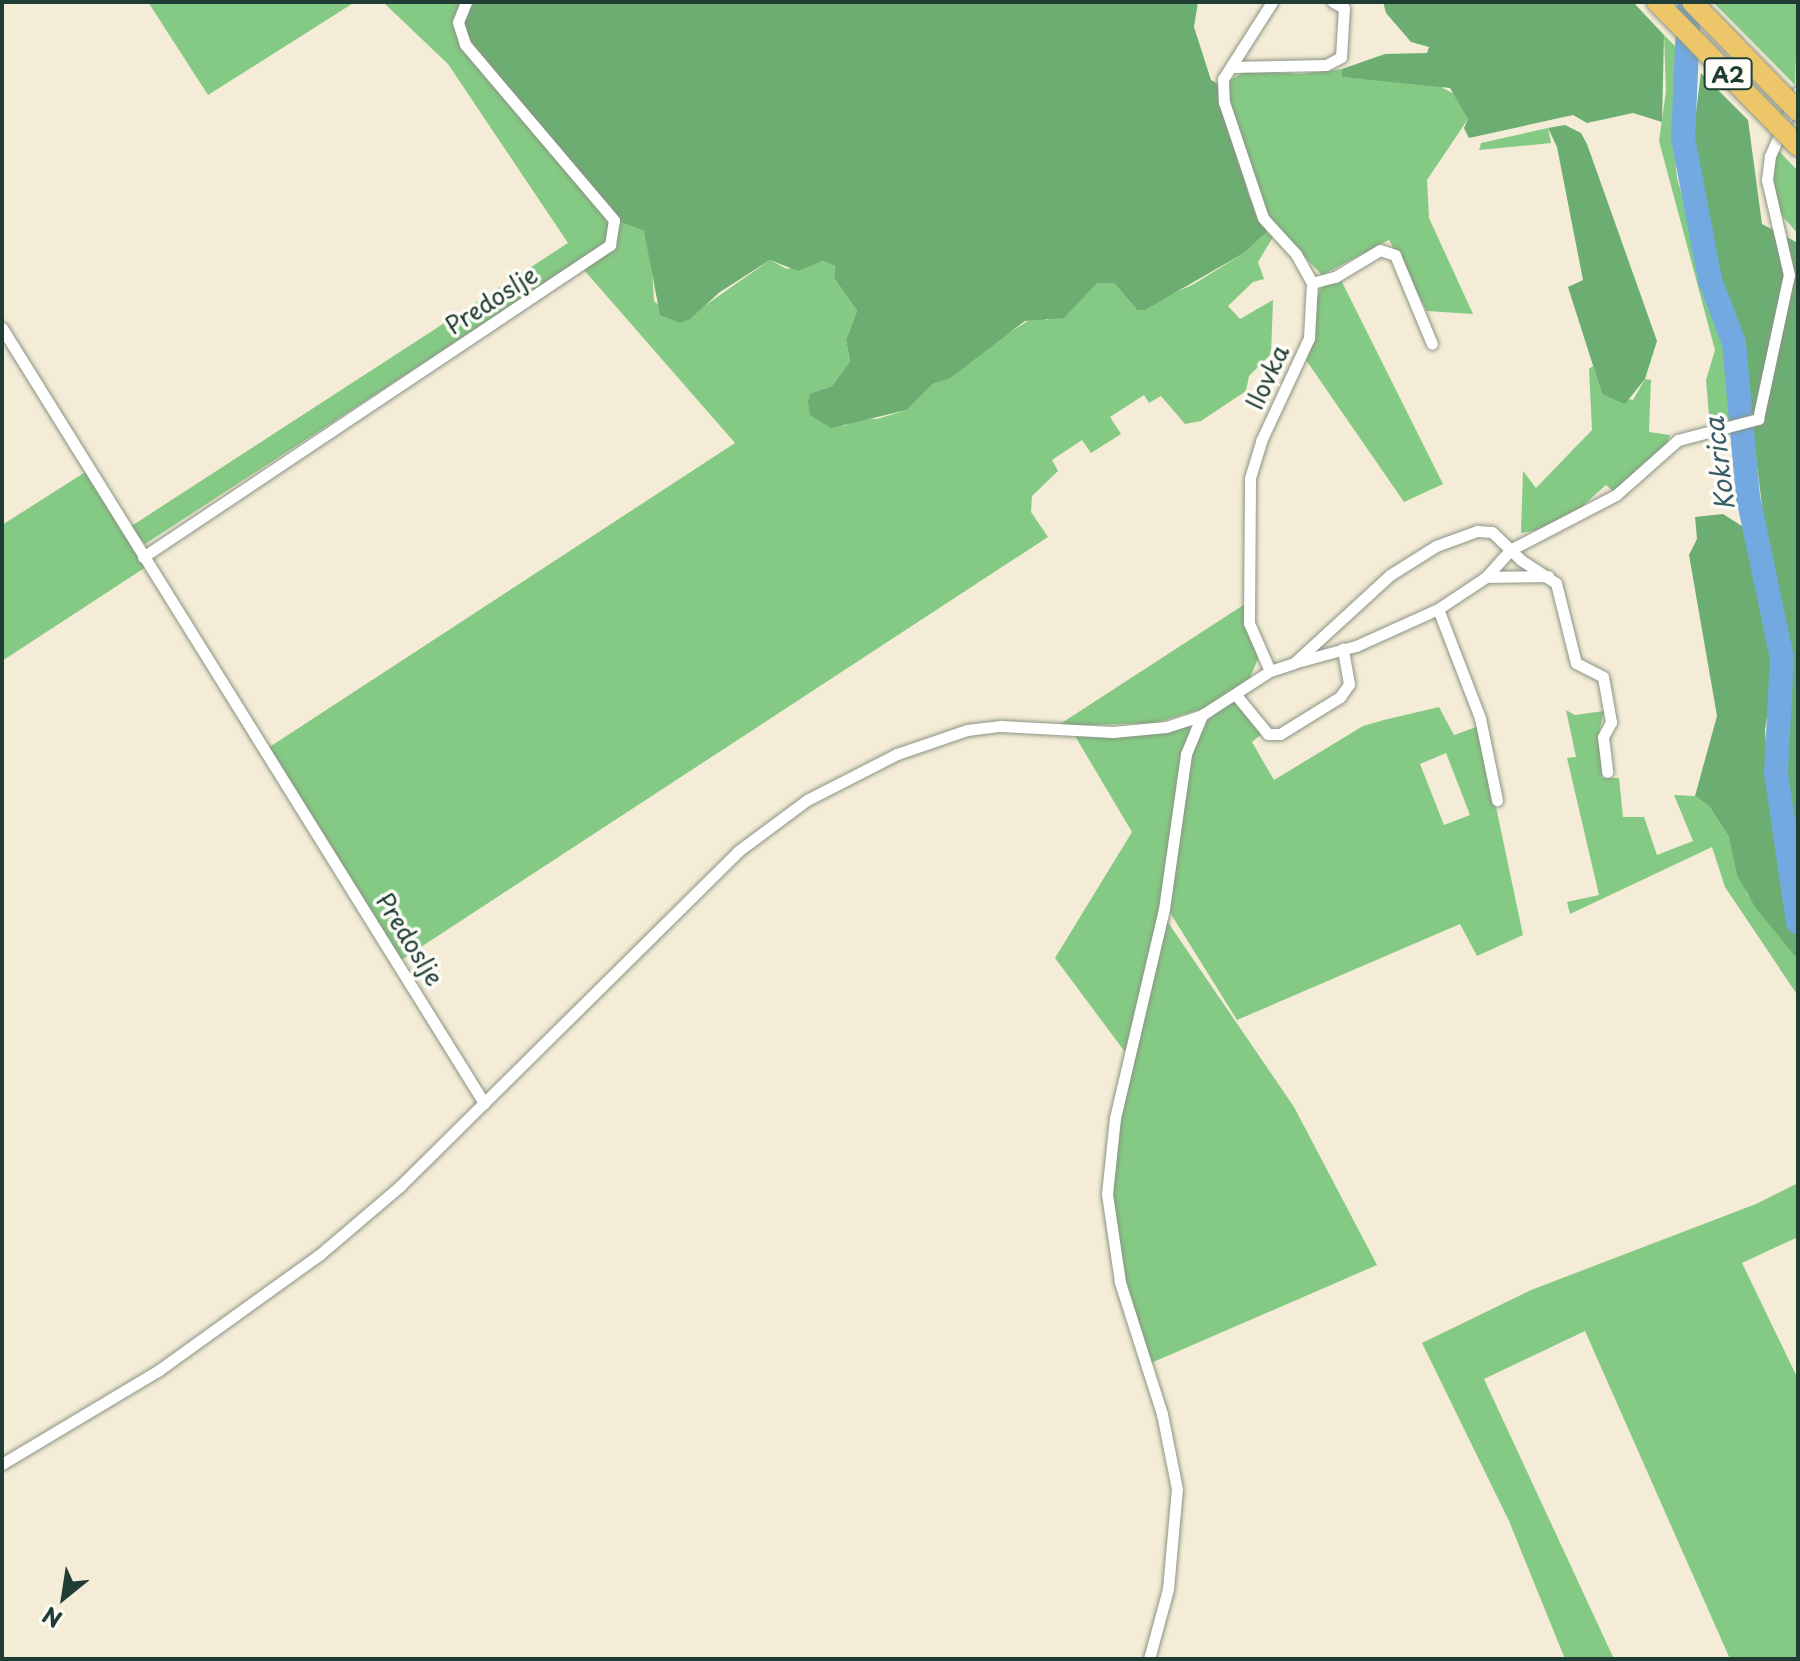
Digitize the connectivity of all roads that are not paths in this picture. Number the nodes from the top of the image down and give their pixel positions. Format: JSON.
{"nodes":[{"id":1,"x":466,"y":2,"type":"edge"},
{"id":2,"x":1272,"y":2,"type":"edge"},
{"id":3,"x":1333,"y":2,"type":"edge"},
{"id":4,"x":1657,"y":2,"type":"edge"},
{"id":5,"x":1692,"y":2,"type":"edge"},
{"id":6,"x":1230,"y":67,"type":"junction"},
{"id":7,"x":1798,"y":92,"type":"edge"},
{"id":8,"x":1798,"y":111,"type":"edge"},
{"id":9,"x":1798,"y":146,"type":"edge"},
{"id":10,"x":1312,"y":283,"type":"junction"},
{"id":11,"x":2,"y":328,"type":"edge"},
{"id":12,"x":1432,"y":344,"type":"dead end"},
{"id":13,"x":1510,"y":550,"type":"junction"},
{"id":14,"x":143,"y":557,"type":"junction"},
{"id":15,"x":1548,"y":576,"type":"junction"},
{"id":16,"x":1486,"y":577,"type":"junction"},
{"id":17,"x":1438,"y":609,"type":"junction"},
{"id":18,"x":1343,"y":649,"type":"junction"},
{"id":19,"x":1294,"y":663,"type":"junction"},
{"id":20,"x":1270,"y":671,"type":"junction"},
{"id":21,"x":1236,"y":695,"type":"junction"},
{"id":22,"x":1202,"y":715,"type":"junction"},
{"id":23,"x":1607,"y":772,"type":"dead end"},
{"id":24,"x":1497,"y":800,"type":"dead end"},
{"id":25,"x":484,"y":1103,"type":"junction"},
{"id":26,"x":2,"y":1464,"type":"edge"},
{"id":27,"x":1149,"y":1659,"type":"edge"}],
"edges":[{"from":1,"to":14,"type":"street","name":"Predoslje"},
{"from":2,"to":6,"type":"street"},
{"from":3,"to":6,"type":"street"},
{"from":4,"to":9,"type":"highway","number":"A2","bridge":true},
{"from":5,"to":8,"type":"highway","number":"A2","bridge":true},
{"from":6,"to":10,"type":"street"},
{"from":7,"to":13,"type":"street"},
{"from":10,"to":12,"type":"street"},
{"from":10,"to":20,"type":"street","name":"Ilovka"},
{"from":11,"to":14,"type":"street","name":"Predoslje"},
{"from":13,"to":15,"type":"street"},
{"from":13,"to":16,"type":"street"},
{"from":13,"to":19,"type":"street"},
{"from":14,"to":25,"type":"street","name":"Predoslje"},
{"from":15,"to":16,"type":"street"},
{"from":15,"to":23,"type":"street"},
{"from":16,"to":17,"type":"street"},
{"from":17,"to":18,"type":"street"},
{"from":17,"to":24,"type":"street"},
{"from":18,"to":19,"type":"street"},
{"from":18,"to":21,"type":"street"},
{"from":19,"to":20,"type":"street"},
{"from":20,"to":21,"type":"street"},
{"from":21,"to":22,"type":"street"},
{"from":22,"to":25,"type":"street"},
{"from":22,"to":27,"type":"street"},
{"from":25,"to":26,"type":"street"}]}
